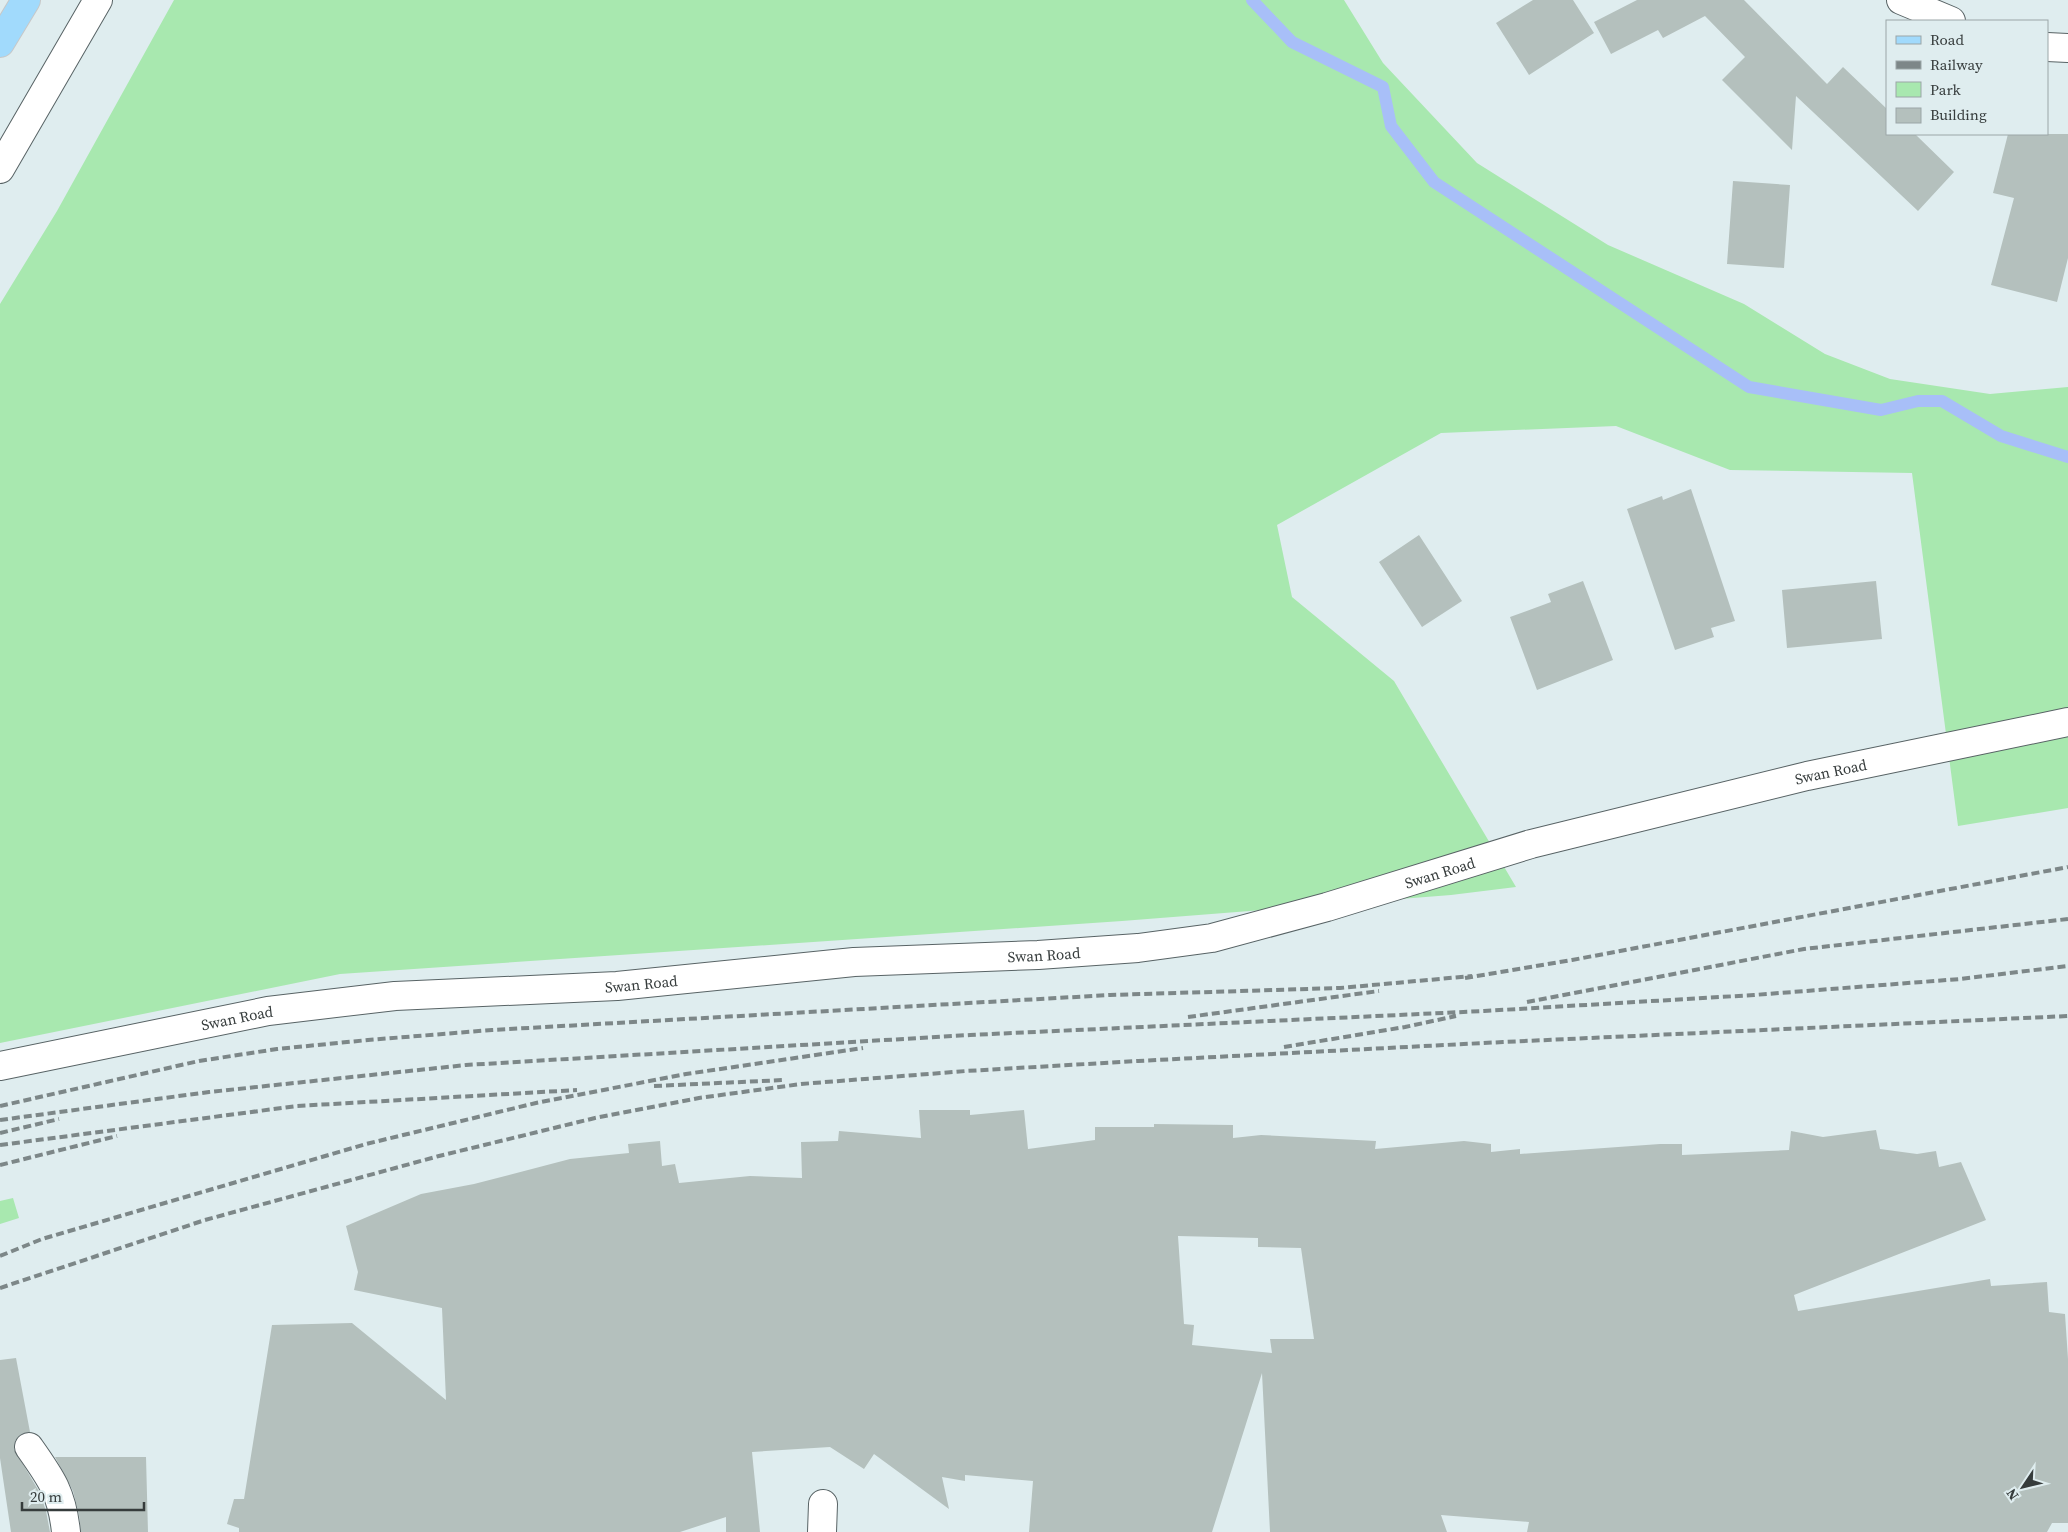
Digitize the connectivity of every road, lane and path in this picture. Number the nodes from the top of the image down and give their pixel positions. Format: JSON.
{"nodes":[{"id":1,"x":26,"y":0,"type":"edge"},
{"id":2,"x":98,"y":0,"type":"edge"},
{"id":3,"x":1901,"y":0,"type":"edge"},
{"id":4,"x":1949,"y":20,"type":"edge"},
{"id":5,"x":0,"y":43,"type":"edge"},
{"id":6,"x":2048,"y":47,"type":"edge"},
{"id":7,"x":2068,"y":48,"type":"edge"},
{"id":8,"x":0,"y":170,"type":"edge"},
{"id":9,"x":2068,"y":722,"type":"edge"},
{"id":10,"x":0,"y":1066,"type":"edge"},
{"id":11,"x":29,"y":1447,"type":"dead end"},
{"id":12,"x":823,"y":1504,"type":"dead end"},
{"id":13,"x":66,"y":1532,"type":"edge"},
{"id":14,"x":822,"y":1532,"type":"edge"}],
"edges":[{"from":1,"to":5,"type":"main road"},
{"from":2,"to":8,"type":"street"},
{"from":3,"to":4,"type":"street"},
{"from":6,"to":7,"type":"street"},
{"from":9,"to":10,"type":"street","name":"Swan Road"},
{"from":11,"to":13,"type":"street"},
{"from":12,"to":14,"type":"street"}]}
